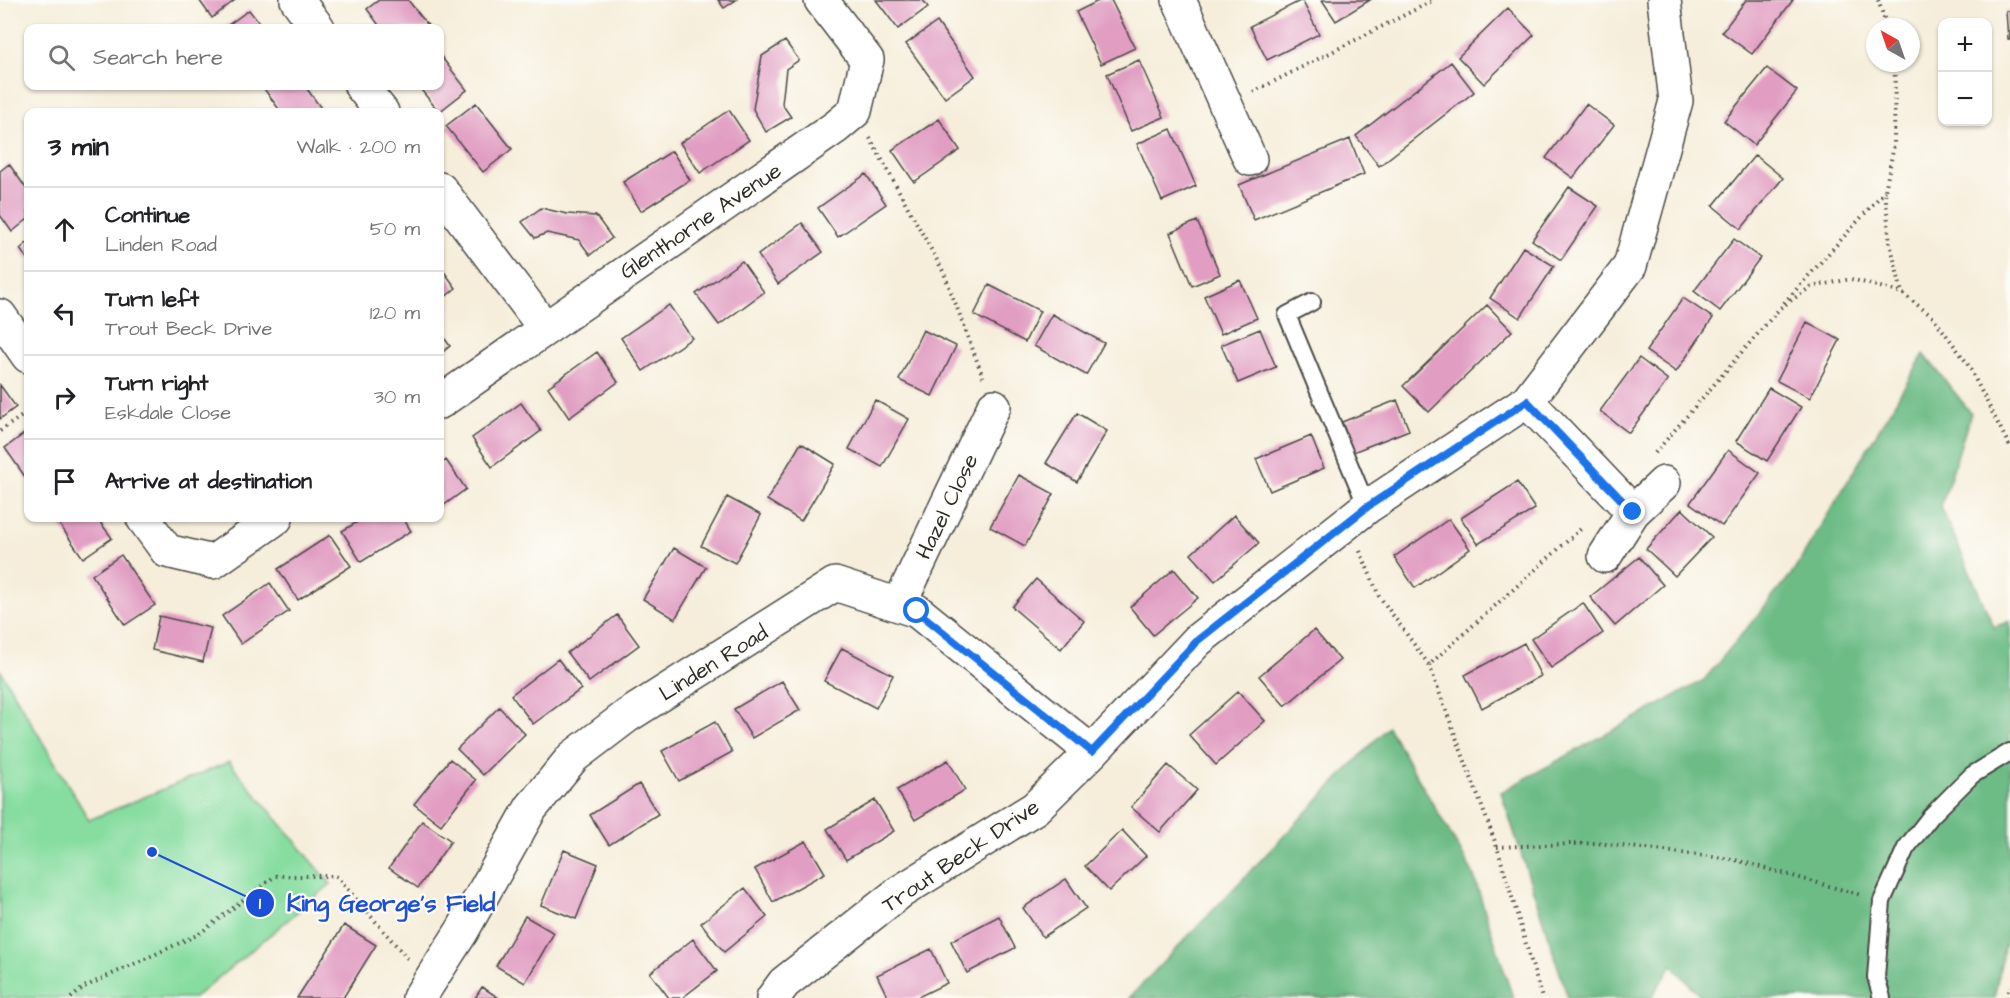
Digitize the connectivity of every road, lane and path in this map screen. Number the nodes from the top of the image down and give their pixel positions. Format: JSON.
{"nodes":[{"id":1,"x":297,"y":0,"type":"edge"},
{"id":2,"x":821,"y":0,"type":"edge"},
{"id":3,"x":1179,"y":0,"type":"edge"},
{"id":4,"x":1434,"y":0,"type":"edge"},
{"id":5,"x":1664,"y":0,"type":"edge"},
{"id":6,"x":1878,"y":0,"type":"edge"},
{"id":7,"x":1884,"y":18,"type":"edge"},
{"id":8,"x":315,"y":24,"type":"edge"},
{"id":9,"x":1895,"y":72,"type":"edge"},
{"id":10,"x":364,"y":90,"type":"edge"},
{"id":11,"x":1226,"y":105,"type":"junction"},
{"id":12,"x":378,"y":108,"type":"edge"},
{"id":13,"x":855,"y":111,"type":"junction"},
{"id":14,"x":1250,"y":159,"type":"dead end"},
{"id":15,"x":1885,"y":191,"type":"junction"},
{"id":16,"x":444,"y":194,"type":"edge"},
{"id":17,"x":1312,"y":302,"type":"dead end"},
{"id":18,"x":1780,"y":308,"type":"dead end"},
{"id":19,"x":0,"y":316,"type":"edge"},
{"id":20,"x":544,"y":327,"type":"junction"},
{"id":21,"x":24,"y":350,"type":"edge"},
{"id":22,"x":444,"y":399,"type":"edge"},
{"id":23,"x":1527,"y":401,"type":"junction"},
{"id":24,"x":994,"y":406,"type":"joint"},
{"id":25,"x":24,"y":415,"type":"edge"},
{"id":26,"x":0,"y":431,"type":"edge"},
{"id":27,"x":2010,"y":447,"type":"edge"},
{"id":28,"x":1664,"y":483,"type":"dead end"},
{"id":29,"x":1367,"y":507,"type":"junction"},
{"id":30,"x":1633,"y":512,"type":"junction"},
{"id":31,"x":146,"y":522,"type":"edge"},
{"id":32,"x":270,"y":522,"type":"edge"},
{"id":33,"x":1605,"y":556,"type":"dead end"},
{"id":34,"x":899,"y":605,"type":"junction"},
{"id":35,"x":1429,"y":665,"type":"dead end"},
{"id":36,"x":1092,"y":752,"type":"junction"},
{"id":37,"x":2010,"y":752,"type":"edge"},
{"id":38,"x":1497,"y":847,"type":"junction"},
{"id":39,"x":1882,"y":901,"type":"junction"},
{"id":40,"x":2010,"y":986,"type":"edge"},
{"id":41,"x":424,"y":991,"type":"edge"},
{"id":42,"x":70,"y":998,"type":"edge"},
{"id":43,"x":773,"y":998,"type":"edge"},
{"id":44,"x":1542,"y":998,"type":"edge"},
{"id":45,"x":1882,"y":998,"type":"edge"},
{"id":46,"x":2008,"y":998,"type":"edge"}],
"edges":[{"from":1,"to":8,"type":"street"},
{"from":2,"to":13,"type":"street"},
{"from":3,"to":11,"type":"street"},
{"from":4,"to":11,"type":"path"},
{"from":5,"to":23,"type":"street","name":"Trout Beck Drive"},
{"from":6,"to":7,"type":"path"},
{"from":9,"to":15,"type":"path"},
{"from":10,"to":12,"type":"street"},
{"from":11,"to":14,"type":"street"},
{"from":13,"to":20,"type":"street","name":"Glenthorne Avenue"},
{"from":13,"to":24,"type":"path"},
{"from":15,"to":18,"type":"path"},
{"from":15,"to":27,"type":"path"},
{"from":16,"to":20,"type":"street"},
{"from":17,"to":29,"type":"lane"},
{"from":19,"to":21,"type":"street"},
{"from":20,"to":22,"type":"street","name":"Glenthorne Avenue"},
{"from":23,"to":29,"type":"street","name":"Trout Beck Drive"},
{"from":23,"to":30,"type":"street"},
{"from":24,"to":34,"type":"street","name":"Hazel Close"},
{"from":25,"to":26,"type":"path"},
{"from":28,"to":30,"type":"street"},
{"from":29,"to":36,"type":"street","name":"Trout Beck Drive"},
{"from":30,"to":33,"type":"street"},
{"from":31,"to":32,"type":"street"},
{"from":34,"to":36,"type":"street","name":"Linden Road"},
{"from":34,"to":41,"type":"street","name":"Linden Road"},
{"from":35,"to":38,"type":"path"},
{"from":36,"to":43,"type":"street","name":"Trout Beck Drive"},
{"from":37,"to":39,"type":"lane"},
{"from":38,"to":39,"type":"path"},
{"from":38,"to":44,"type":"path"},
{"from":39,"to":45,"type":"lane"},
{"from":40,"to":46,"type":"path"},
{"from":41,"to":42,"type":"path"}]}
